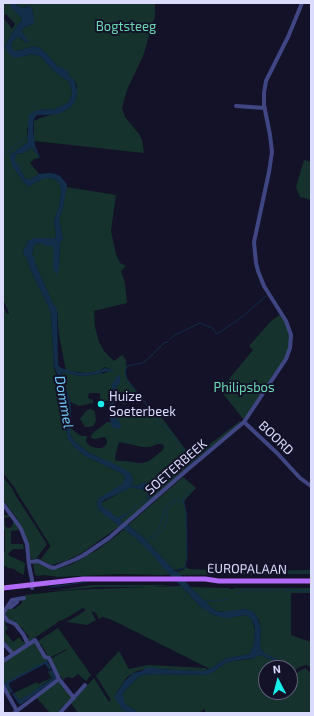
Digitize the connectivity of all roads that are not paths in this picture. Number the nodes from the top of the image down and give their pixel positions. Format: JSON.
{"nodes":[{"id":1,"x":302,"y":3,"type":"edge"},
{"id":2,"x":236,"y":106,"type":"dead end"},
{"id":3,"x":265,"y":108,"type":"junction"},
{"id":4,"x":244,"y":422,"type":"junction"},
{"id":5,"x":311,"y":486,"type":"edge"},
{"id":6,"x":3,"y":504,"type":"edge"},
{"id":7,"x":29,"y":564,"type":"junction"},
{"id":8,"x":311,"y":581,"type":"edge"},
{"id":9,"x":31,"y":586,"type":"junction"},
{"id":10,"x":3,"y":589,"type":"edge"},
{"id":11,"x":24,"y":598,"type":"dead end"},
{"id":12,"x":3,"y":614,"type":"edge"},
{"id":13,"x":3,"y":643,"type":"edge"},
{"id":14,"x":28,"y":644,"type":"junction"},
{"id":15,"x":13,"y":654,"type":"junction"},
{"id":16,"x":3,"y":661,"type":"edge"},
{"id":17,"x":59,"y":679,"type":"junction"},
{"id":18,"x":85,"y":685,"type":"dead end"},
{"id":19,"x":3,"y":686,"type":"edge"},
{"id":20,"x":74,"y":698,"type":"junction"},
{"id":21,"x":15,"y":712,"type":"edge"},
{"id":22,"x":60,"y":713,"type":"edge"}],
"edges":[{"from":1,"to":3,"type":"street","name":"SOETERBEEK"},
{"from":2,"to":3,"type":"street"},
{"from":3,"to":4,"type":"street","name":"SOETERBEEK"},
{"from":4,"to":5,"type":"street","name":"BOORD"},
{"from":4,"to":7,"type":"street","name":"SOETERBEEK"},
{"from":6,"to":7,"type":"street"},
{"from":7,"to":9,"type":"street"},
{"from":8,"to":9,"type":"main road","name":"EUROPALAAN"},
{"from":9,"to":10,"type":"main road","name":"EUROPALAAN"},
{"from":11,"to":12,"type":"street"},
{"from":12,"to":14,"type":"street"},
{"from":13,"to":15,"type":"street"},
{"from":14,"to":15,"type":"street"},
{"from":14,"to":17,"type":"street"},
{"from":15,"to":16,"type":"street"},
{"from":17,"to":20,"type":"street"},
{"from":17,"to":21,"type":"street"},
{"from":18,"to":20,"type":"street"},
{"from":19,"to":21,"type":"street"},
{"from":20,"to":22,"type":"street"}]}
